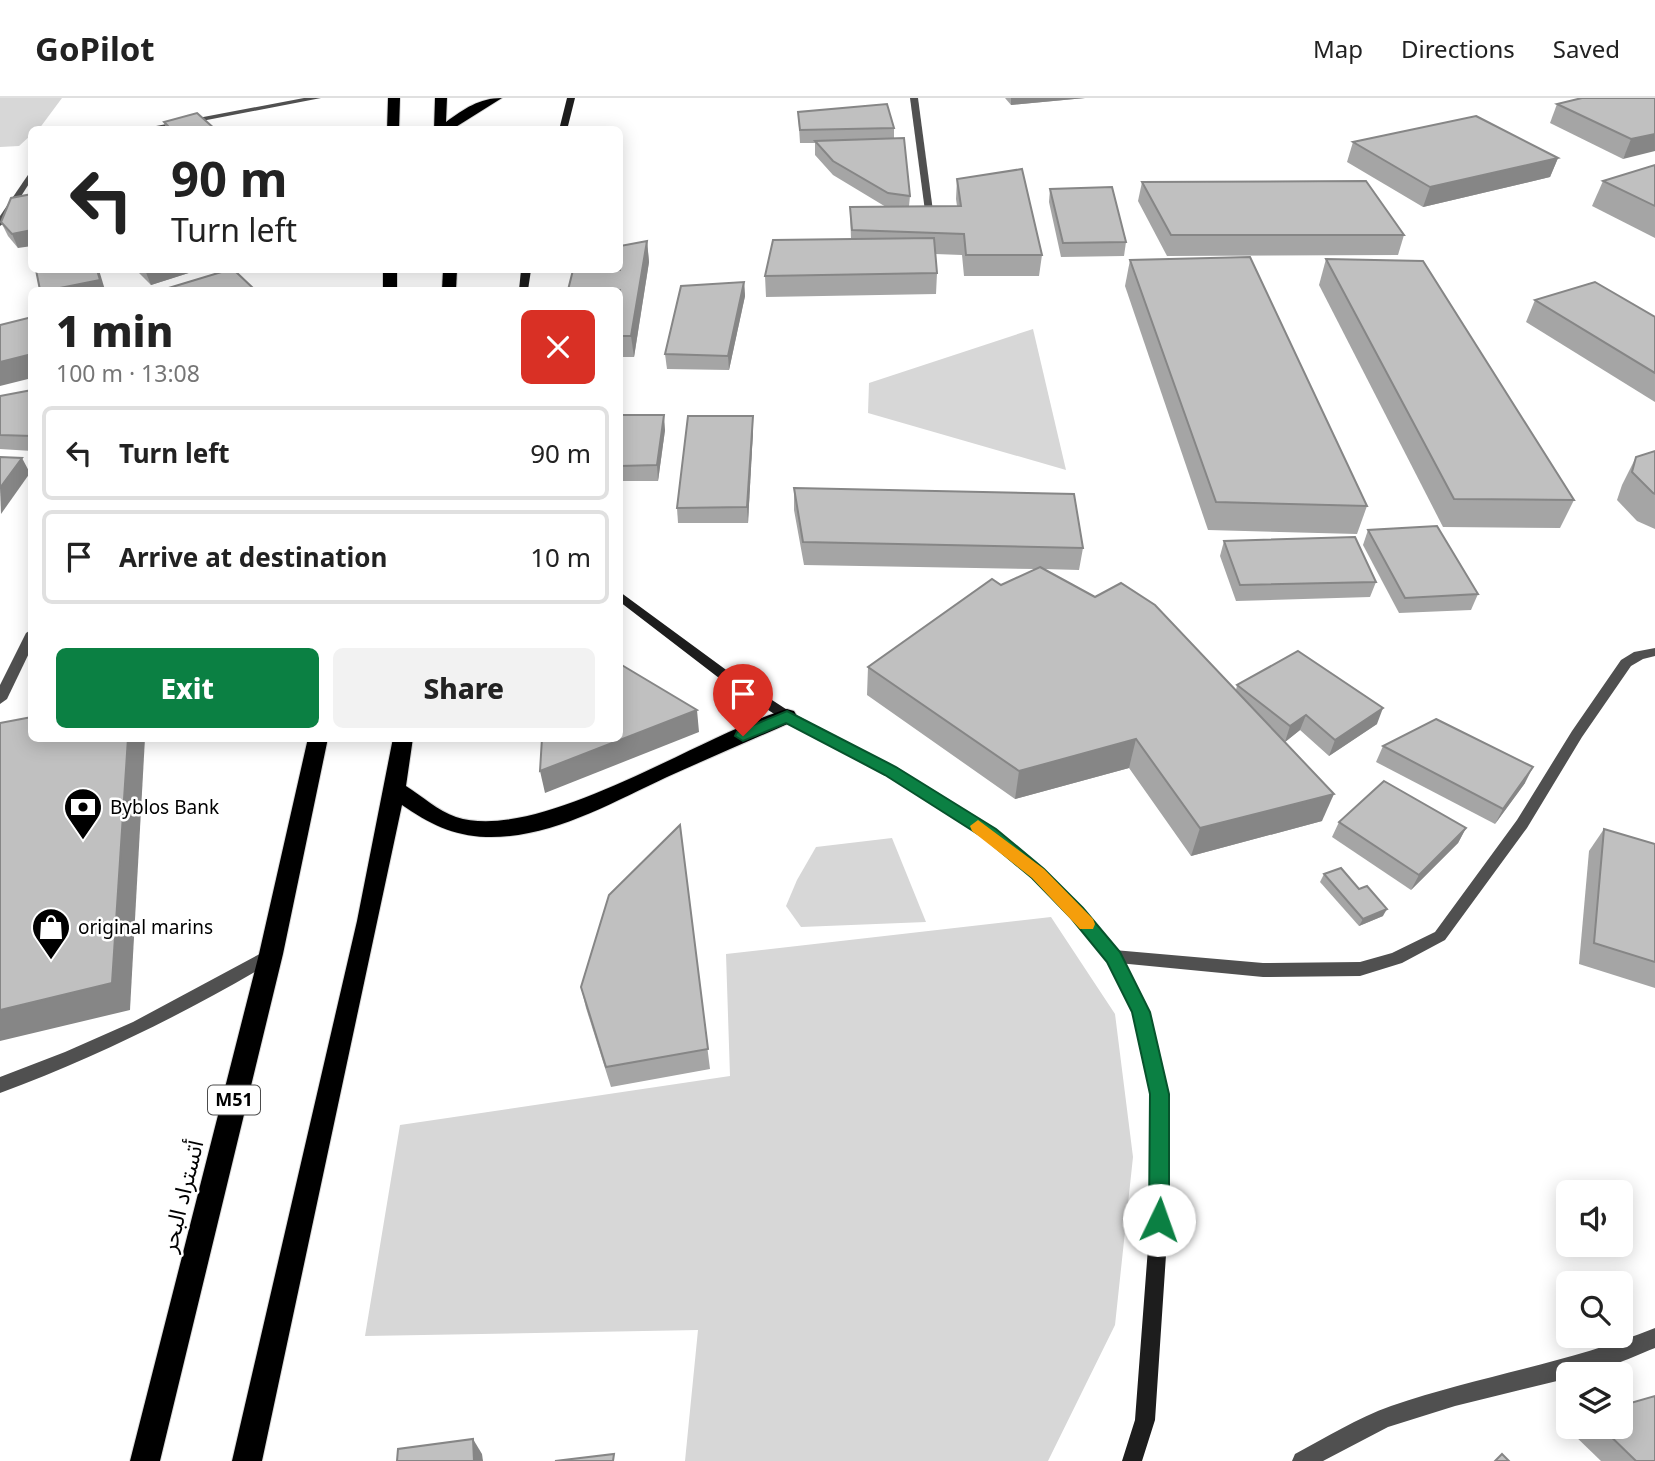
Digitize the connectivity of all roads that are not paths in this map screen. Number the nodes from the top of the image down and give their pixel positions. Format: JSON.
{"nodes":[{"id":1,"x":317,"y":98,"type":"edge"},
{"id":2,"x":394,"y":98,"type":"edge"},
{"id":3,"x":441,"y":98,"type":"edge"},
{"id":4,"x":496,"y":98,"type":"edge"},
{"id":5,"x":571,"y":98,"type":"edge"},
{"id":6,"x":914,"y":98,"type":"edge"},
{"id":7,"x":161,"y":126,"type":"edge"},
{"id":8,"x":393,"y":126,"type":"edge"},
{"id":9,"x":442,"y":126,"type":"edge"},
{"id":10,"x":448,"y":126,"type":"edge"},
{"id":11,"x":564,"y":126,"type":"edge"},
{"id":12,"x":28,"y":178,"type":"edge"},
{"id":13,"x":929,"y":211,"type":"edge"},
{"id":14,"x":0,"y":223,"type":"edge"},
{"id":15,"x":623,"y":598,"type":"edge"},
{"id":16,"x":28,"y":641,"type":"edge"},
{"id":17,"x":1655,"y":652,"type":"edge"},
{"id":18,"x":0,"y":699,"type":"edge"},
{"id":19,"x":787,"y":716,"type":"junction"},
{"id":20,"x":317,"y":742,"type":"edge"},
{"id":21,"x":402,"y":742,"type":"edge"},
{"id":22,"x":396,"y":789,"type":"junction"},
{"id":23,"x":271,"y":954,"type":"junction"},
{"id":24,"x":1114,"y":957,"type":"junction"},
{"id":25,"x":0,"y":1085,"type":"edge"},
{"id":26,"x":1655,"y":1338,"type":"edge"},
{"id":27,"x":145,"y":1461,"type":"edge"},
{"id":28,"x":247,"y":1461,"type":"edge"},
{"id":29,"x":1132,"y":1461,"type":"edge"},
{"id":30,"x":1302,"y":1461,"type":"edge"}],
"edges":[{"from":1,"to":7,"type":"street"},
{"from":2,"to":8,"type":"highway"},
{"from":3,"to":9,"type":"highway"},
{"from":4,"to":10,"type":"highway"},
{"from":5,"to":11,"type":"main road"},
{"from":6,"to":13,"type":"street"},
{"from":12,"to":14,"type":"street"},
{"from":15,"to":19,"type":"main road"},
{"from":16,"to":18,"type":"street"},
{"from":17,"to":24,"type":"street"},
{"from":19,"to":22,"type":"highway"},
{"from":19,"to":24,"type":"main road"},
{"from":20,"to":23,"type":"highway","name":"أتستراد البحر","number":"M51"},
{"from":21,"to":22,"type":"highway"},
{"from":22,"to":28,"type":"highway"},
{"from":23,"to":25,"type":"street"},
{"from":23,"to":27,"type":"highway","name":"أتستراد البحر","number":"M51"},
{"from":24,"to":29,"type":"main road"},
{"from":26,"to":30,"type":"street"}]}
